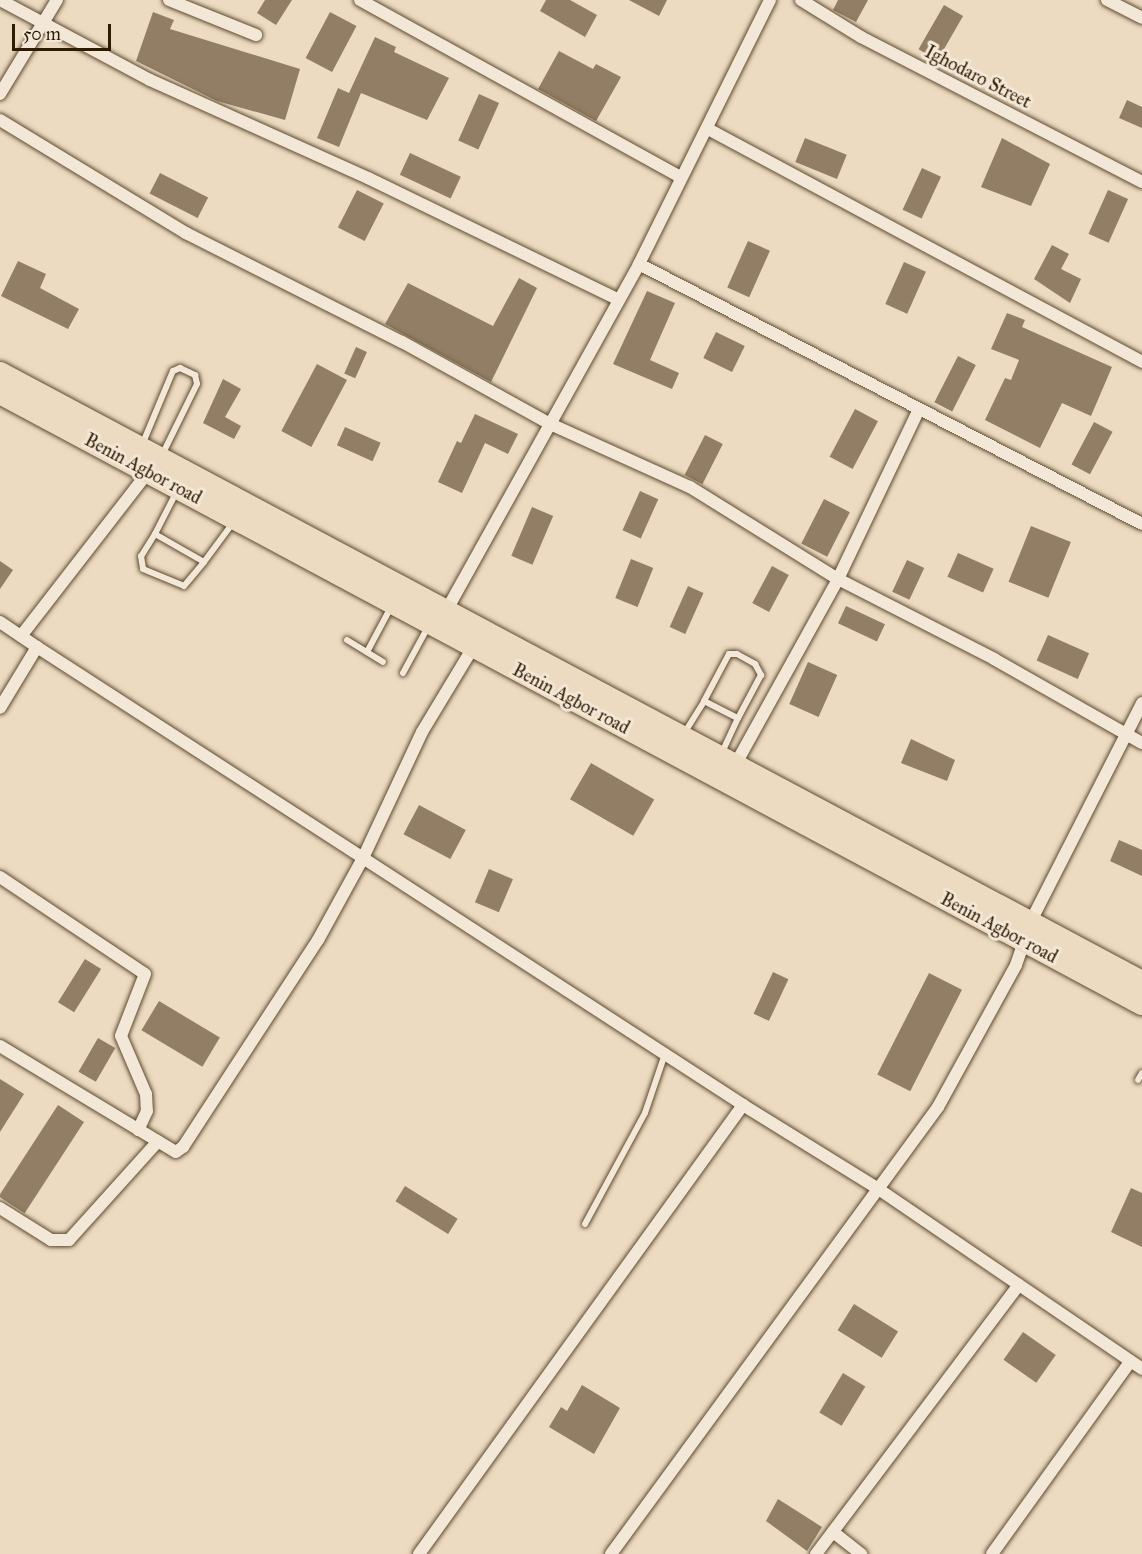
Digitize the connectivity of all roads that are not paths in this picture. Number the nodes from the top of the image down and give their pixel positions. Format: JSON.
{"nodes":[{"id":1,"x":0,"y":0,"type":"edge"},
{"id":2,"x":57,"y":0,"type":"edge"},
{"id":3,"x":169,"y":0,"type":"edge"},
{"id":4,"x":360,"y":0,"type":"edge"},
{"id":5,"x":770,"y":0,"type":"edge"},
{"id":6,"x":801,"y":0,"type":"edge"},
{"id":7,"x":1107,"y":0,"type":"edge"},
{"id":8,"x":1142,"y":18,"type":"edge"},
{"id":9,"x":44,"y":23,"type":"junction"},
{"id":10,"x":256,"y":35,"type":"dead end"},
{"id":11,"x":0,"y":94,"type":"edge"},
{"id":12,"x":0,"y":120,"type":"edge"},
{"id":13,"x":708,"y":129,"type":"junction"},
{"id":14,"x":680,"y":177,"type":"junction"},
{"id":15,"x":1142,"y":182,"type":"edge"},
{"id":16,"x":639,"y":264,"type":"junction"},
{"id":17,"x":619,"y":300,"type":"junction"},
{"id":18,"x":1142,"y":362,"type":"edge"},
{"id":19,"x":0,"y":373,"type":"edge"},
{"id":20,"x":0,"y":393,"type":"edge"},
{"id":21,"x":919,"y":409,"type":"junction"},
{"id":22,"x":548,"y":423,"type":"junction"},
{"id":23,"x":150,"y":460,"type":"junction"},
{"id":24,"x":178,"y":488,"type":"junction"},
{"id":25,"x":236,"y":519,"type":"junction"},
{"id":26,"x":1142,"y":524,"type":"edge"},
{"id":27,"x":155,"y":534,"type":"junction"},
{"id":28,"x":204,"y":562,"type":"junction"},
{"id":29,"x":838,"y":579,"type":"junction"},
{"id":30,"x":393,"y":604,"type":"junction"},
{"id":31,"x":437,"y":618,"type":"junction"},
{"id":32,"x":0,"y":622,"type":"edge"},
{"id":33,"x":21,"y":636,"type":"junction"},
{"id":34,"x":348,"y":640,"type":"dead end"},
{"id":35,"x":477,"y":640,"type":"junction"},
{"id":36,"x":38,"y":647,"type":"junction"},
{"id":37,"x":367,"y":652,"type":"junction"},
{"id":38,"x":383,"y":662,"type":"dead end"},
{"id":39,"x":403,"y":673,"type":"dead end"},
{"id":40,"x":704,"y":701,"type":"junction"},
{"id":41,"x":1142,"y":704,"type":"edge"},
{"id":42,"x":0,"y":708,"type":"edge"},
{"id":43,"x":738,"y":718,"type":"junction"},
{"id":44,"x":1126,"y":735,"type":"junction"},
{"id":45,"x":682,"y":739,"type":"junction"},
{"id":46,"x":1142,"y":743,"type":"edge"},
{"id":47,"x":727,"y":763,"type":"junction"},
{"id":48,"x":363,"y":858,"type":"junction"},
{"id":49,"x":0,"y":877,"type":"edge"},
{"id":50,"x":1027,"y":932,"type":"junction"},
{"id":51,"x":1142,"y":982,"type":"edge"},
{"id":52,"x":1142,"y":1004,"type":"edge"},
{"id":53,"x":0,"y":1046,"type":"edge"},
{"id":54,"x":665,"y":1054,"type":"junction"},
{"id":55,"x":1142,"y":1073,"type":"edge"},
{"id":56,"x":1138,"y":1080,"type":"dead end"},
{"id":57,"x":743,"y":1106,"type":"junction"},
{"id":58,"x":138,"y":1130,"type":"junction"},
{"id":59,"x":158,"y":1141,"type":"junction"},
{"id":60,"x":877,"y":1188,"type":"junction"},
{"id":61,"x":0,"y":1208,"type":"edge"},
{"id":62,"x":585,"y":1224,"type":"dead end"},
{"id":63,"x":1019,"y":1285,"type":"junction"},
{"id":64,"x":1129,"y":1363,"type":"junction"},
{"id":65,"x":1142,"y":1369,"type":"edge"},
{"id":66,"x":833,"y":1533,"type":"junction"},
{"id":67,"x":419,"y":1554,"type":"edge"},
{"id":68,"x":611,"y":1554,"type":"edge"},
{"id":69,"x":816,"y":1554,"type":"edge"},
{"id":70,"x":861,"y":1554,"type":"edge"},
{"id":71,"x":992,"y":1554,"type":"edge"}],
"edges":[{"from":1,"to":9,"type":"street"},
{"from":2,"to":9,"type":"street"},
{"from":3,"to":10,"type":"street"},
{"from":4,"to":14,"type":"street"},
{"from":5,"to":13,"type":"street"},
{"from":6,"to":15,"type":"street","name":"Ighodaro Street"},
{"from":7,"to":8,"type":"street"},
{"from":9,"to":11,"type":"street"},
{"from":9,"to":17,"type":"street"},
{"from":12,"to":22,"type":"street"},
{"from":13,"to":14,"type":"street"},
{"from":13,"to":18,"type":"street"},
{"from":14,"to":16,"type":"street"},
{"from":16,"to":17,"type":"street"},
{"from":16,"to":21,"type":"street"},
{"from":17,"to":22,"type":"street"},
{"from":19,"to":23,"type":"highway","name":"Benin Agbor road"},
{"from":20,"to":23,"type":"highway","name":"Benin Agbor road"},
{"from":21,"to":26,"type":"street"},
{"from":21,"to":29,"type":"street"},
{"from":22,"to":29,"type":"street"},
{"from":22,"to":31,"type":"street"},
{"from":23,"to":23,"type":"lane"},
{"from":23,"to":24,"type":"highway","name":"Benin Agbor road"},
{"from":23,"to":31,"type":"highway","name":"Benin Agbor road"},
{"from":23,"to":33,"type":"street"},
{"from":24,"to":25,"type":"highway","name":"Benin Agbor road"},
{"from":24,"to":27,"type":"lane"},
{"from":25,"to":28,"type":"lane"},
{"from":25,"to":30,"type":"highway","name":"Benin Agbor road"},
{"from":27,"to":28,"type":"lane"},
{"from":27,"to":28,"type":"lane"},
{"from":29,"to":44,"type":"street"},
{"from":29,"to":47,"type":"street"},
{"from":30,"to":31,"type":"highway","name":"Benin Agbor road"},
{"from":30,"to":37,"type":"lane"},
{"from":31,"to":35,"type":"highway","name":"Benin Agbor road"},
{"from":31,"to":39,"type":"lane"},
{"from":32,"to":33,"type":"street"},
{"from":33,"to":36,"type":"street"},
{"from":34,"to":37,"type":"lane"},
{"from":35,"to":45,"type":"highway","name":"Benin Agbor road"},
{"from":35,"to":48,"type":"street"},
{"from":35,"to":50,"type":"highway","name":"Benin Agbor road"},
{"from":36,"to":42,"type":"street"},
{"from":36,"to":48,"type":"street"},
{"from":37,"to":38,"type":"lane"},
{"from":40,"to":43,"type":"lane"},
{"from":40,"to":43,"type":"lane"},
{"from":40,"to":45,"type":"lane"},
{"from":41,"to":44,"type":"street"},
{"from":43,"to":47,"type":"lane"},
{"from":44,"to":46,"type":"street"},
{"from":44,"to":50,"type":"street"},
{"from":45,"to":47,"type":"highway","name":"Benin Agbor road"},
{"from":47,"to":50,"type":"highway","name":"Benin Agbor road"},
{"from":48,"to":54,"type":"street"},
{"from":48,"to":59,"type":"street"},
{"from":49,"to":58,"type":"street"},
{"from":50,"to":51,"type":"highway","name":"Benin Agbor road"},
{"from":50,"to":52,"type":"highway","name":"Benin Agbor road"},
{"from":50,"to":60,"type":"street"},
{"from":53,"to":58,"type":"street"},
{"from":54,"to":57,"type":"street"},
{"from":54,"to":62,"type":"lane"},
{"from":55,"to":56,"type":"lane"},
{"from":57,"to":60,"type":"street"},
{"from":57,"to":67,"type":"street"},
{"from":58,"to":59,"type":"street"},
{"from":59,"to":61,"type":"street"},
{"from":60,"to":63,"type":"street"},
{"from":60,"to":68,"type":"street"},
{"from":63,"to":64,"type":"street"},
{"from":63,"to":66,"type":"street"},
{"from":64,"to":65,"type":"street"},
{"from":64,"to":71,"type":"street"},
{"from":66,"to":69,"type":"street"},
{"from":66,"to":70,"type":"street"}]}
